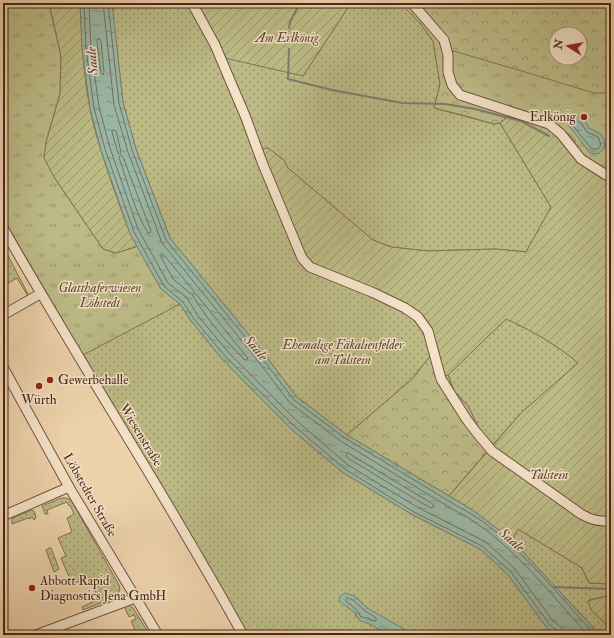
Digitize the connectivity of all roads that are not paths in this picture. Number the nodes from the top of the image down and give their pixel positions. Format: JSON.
{"nodes":[{"id":1,"x":192,"y":3,"type":"edge"},
{"id":2,"x":412,"y":3,"type":"edge"},
{"id":3,"x":611,"y":178,"type":"edge"},
{"id":4,"x":3,"y":228,"type":"edge"},
{"id":5,"x":40,"y":294,"type":"junction"},
{"id":6,"x":3,"y":315,"type":"edge"},
{"id":7,"x":3,"y":367,"type":"edge"},
{"id":8,"x":70,"y":487,"type":"junction"},
{"id":9,"x":3,"y":516,"type":"edge"},
{"id":10,"x":611,"y":521,"type":"edge"},
{"id":11,"x":135,"y":598,"type":"junction"},
{"id":12,"x":36,"y":635,"type":"edge"},
{"id":13,"x":158,"y":635,"type":"edge"},
{"id":14,"x":243,"y":635,"type":"edge"}],
"edges":[{"from":1,"to":10,"type":"street"},
{"from":2,"to":3,"type":"street"},
{"from":4,"to":5,"type":"street","name":"Wiesenstraße"},
{"from":5,"to":6,"type":"street"},
{"from":5,"to":14,"type":"street","name":"Wiesenstraße"},
{"from":7,"to":8,"type":"street","name":"Löbstedter Straße"},
{"from":8,"to":9,"type":"street"},
{"from":8,"to":11,"type":"street","name":"Löbstedter Straße"},
{"from":11,"to":12,"type":"street"},
{"from":11,"to":13,"type":"street","name":"Löbstedter Straße"}]}
